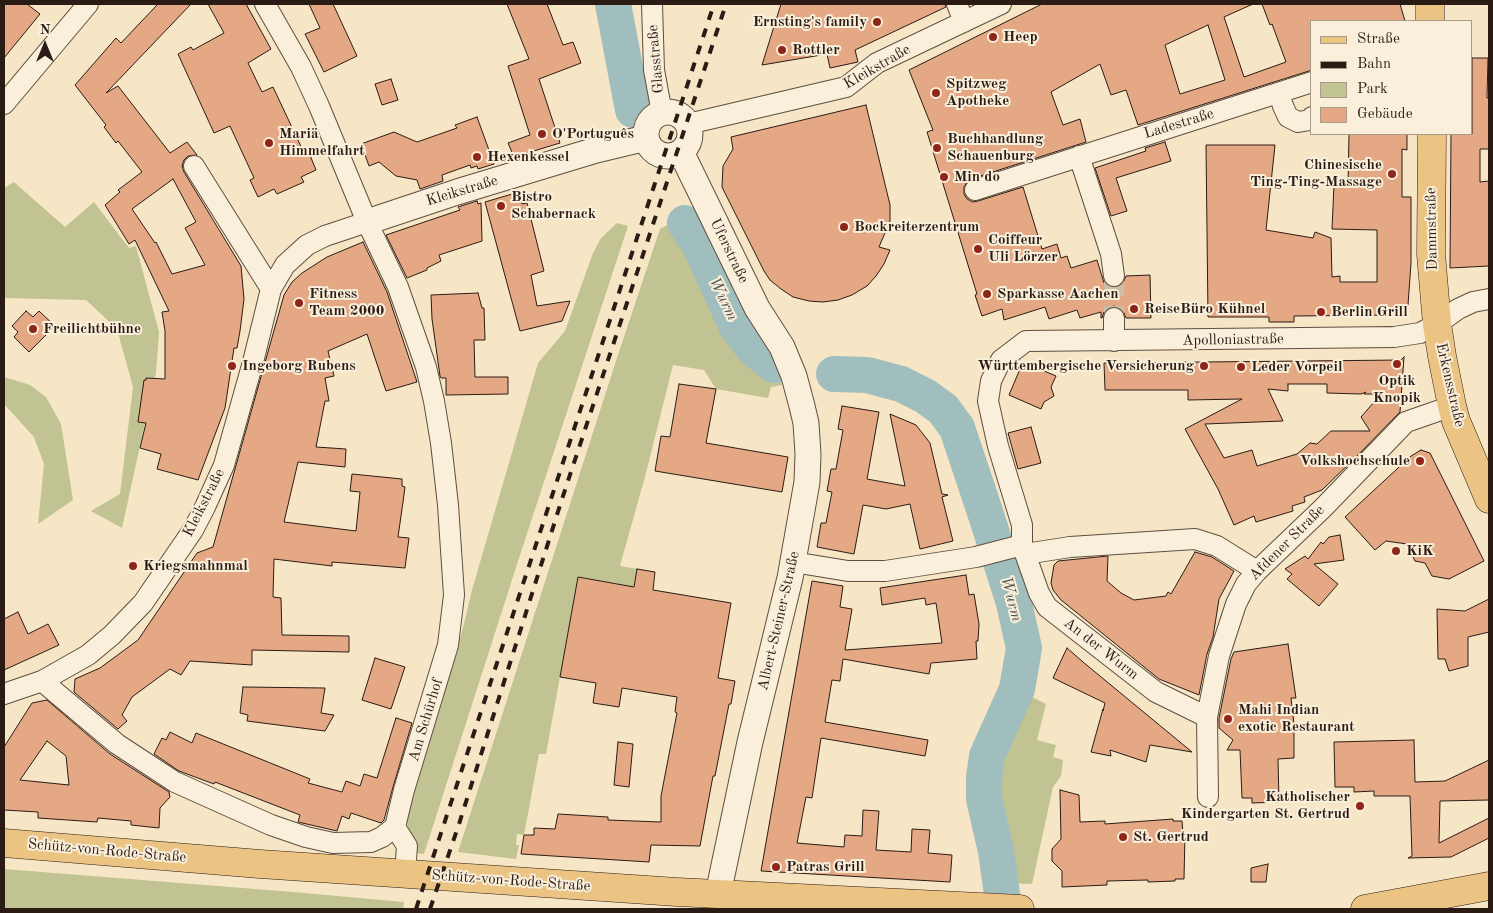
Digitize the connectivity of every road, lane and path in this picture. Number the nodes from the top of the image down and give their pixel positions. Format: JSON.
{"nodes":[{"id":1,"x":88,"y":4,"type":"edge"},
{"id":2,"x":265,"y":4,"type":"edge"},
{"id":3,"x":652,"y":4,"type":"edge"},
{"id":4,"x":1001,"y":4,"type":"edge"},
{"id":5,"x":1430,"y":4,"type":"edge"},
{"id":6,"x":961,"y":13,"type":"edge"},
{"id":7,"x":1430,"y":20,"type":"edge"},
{"id":8,"x":1310,"y":86,"type":"edge"},
{"id":9,"x":1279,"y":93,"type":"junction"},
{"id":10,"x":4,"y":104,"type":"edge"},
{"id":11,"x":662,"y":113,"type":"junction"},
{"id":12,"x":1310,"y":120,"type":"edge"},
{"id":13,"x":688,"y":124,"type":"junction"},
{"id":14,"x":1432,"y":135,"type":"edge"},
{"id":15,"x":646,"y":138,"type":"junction"},
{"id":16,"x":681,"y":152,"type":"junction"},
{"id":17,"x":1079,"y":156,"type":"junction"},
{"id":18,"x":194,"y":166,"type":"dead end"},
{"id":19,"x":975,"y":190,"type":"dead end"},
{"id":20,"x":367,"y":222,"type":"junction"},
{"id":21,"x":1114,"y":276,"type":"tunnel mouth"},
{"id":22,"x":271,"y":289,"type":"junction"},
{"id":23,"x":1489,"y":299,"type":"edge"},
{"id":24,"x":1114,"y":318,"type":"tunnel mouth"},
{"id":25,"x":1437,"y":324,"type":"junction"},
{"id":26,"x":1026,"y":341,"type":"joint"},
{"id":27,"x":1114,"y":341,"type":"junction"},
{"id":28,"x":782,"y":347,"type":"joint"},
{"id":29,"x":1452,"y":406,"type":"junction"},
{"id":30,"x":1489,"y":499,"type":"edge"},
{"id":31,"x":1019,"y":549,"type":"junction"},
{"id":32,"x":793,"y":562,"type":"junction"},
{"id":33,"x":1257,"y":571,"type":"junction"},
{"id":34,"x":42,"y":681,"type":"junction"},
{"id":35,"x":4,"y":694,"type":"edge"},
{"id":36,"x":1207,"y":717,"type":"junction"},
{"id":37,"x":1208,"y":797,"type":"dead end"},
{"id":38,"x":395,"y":827,"type":"junction"},
{"id":39,"x":4,"y":843,"type":"edge"},
{"id":40,"x":405,"y":873,"type":"junction"},
{"id":41,"x":1489,"y":886,"type":"edge"},
{"id":42,"x":718,"y":902,"type":"edge"},
{"id":43,"x":1009,"y":909,"type":"edge"},
{"id":44,"x":1365,"y":909,"type":"edge"}],
"edges":[{"from":1,"to":10,"type":"street"},
{"from":2,"to":20,"type":"street","name":"Am Schürhof"},
{"from":3,"to":11,"type":"street","name":"Glasstraße"},
{"from":4,"to":6,"type":"street","name":"Kleikstraße"},
{"from":5,"to":7,"type":"main road"},
{"from":6,"to":13,"type":"street","name":"Kleikstraße"},
{"from":8,"to":9,"type":"street","name":"Ladestraße"},
{"from":9,"to":12,"type":"street"},
{"from":9,"to":17,"type":"street","name":"Ladestraße"},
{"from":11,"to":13,"type":"street"},
{"from":11,"to":15,"type":"street"},
{"from":13,"to":16,"type":"street"},
{"from":14,"to":25,"type":"main road","name":"Dammstraße"},
{"from":15,"to":16,"type":"street"},
{"from":15,"to":20,"type":"street","name":"Kleikstraße"},
{"from":16,"to":28,"type":"street","name":"Uferstraße"},
{"from":17,"to":19,"type":"street","name":"Ladestraße"},
{"from":17,"to":21,"type":"street"},
{"from":18,"to":22,"type":"street"},
{"from":20,"to":22,"type":"street","name":"Kleikstraße"},
{"from":20,"to":38,"type":"street","name":"Am Schürhof"},
{"from":22,"to":34,"type":"street","name":"Kleikstraße"},
{"from":23,"to":25,"type":"street","name":"Apolloniastraße"},
{"from":24,"to":27,"type":"street"},
{"from":25,"to":27,"type":"street","name":"Apolloniastraße"},
{"from":25,"to":29,"type":"main road","name":"Erkensstraße"},
{"from":26,"to":27,"type":"street","name":"Apolloniastraße"},
{"from":26,"to":31,"type":"street","name":"An der Wurm"},
{"from":28,"to":32,"type":"street","name":"Albert-Steiner-Straße"},
{"from":29,"to":30,"type":"main road","name":"Erkensstraße"},
{"from":29,"to":33,"type":"street","name":"Afdener Straße"},
{"from":31,"to":32,"type":"street"},
{"from":31,"to":33,"type":"street"},
{"from":31,"to":36,"type":"street","name":"An der Wurm"},
{"from":32,"to":42,"type":"street","name":"Albert-Steiner-Straße"},
{"from":33,"to":36,"type":"street","name":"Afdener Straße"},
{"from":34,"to":35,"type":"street","name":"Kleikstraße"},
{"from":34,"to":38,"type":"street"},
{"from":36,"to":37,"type":"street","name":"Afdener Straße"},
{"from":38,"to":40,"type":"street"},
{"from":39,"to":40,"type":"main road","name":"Schütz-von-Rode-Straße"},
{"from":40,"to":42,"type":"main road","name":"Schütz-von-Rode-Straße"},
{"from":41,"to":44,"type":"main road"},
{"from":42,"to":43,"type":"main road","name":"Schütz-von-Rode-Straße"}]}
